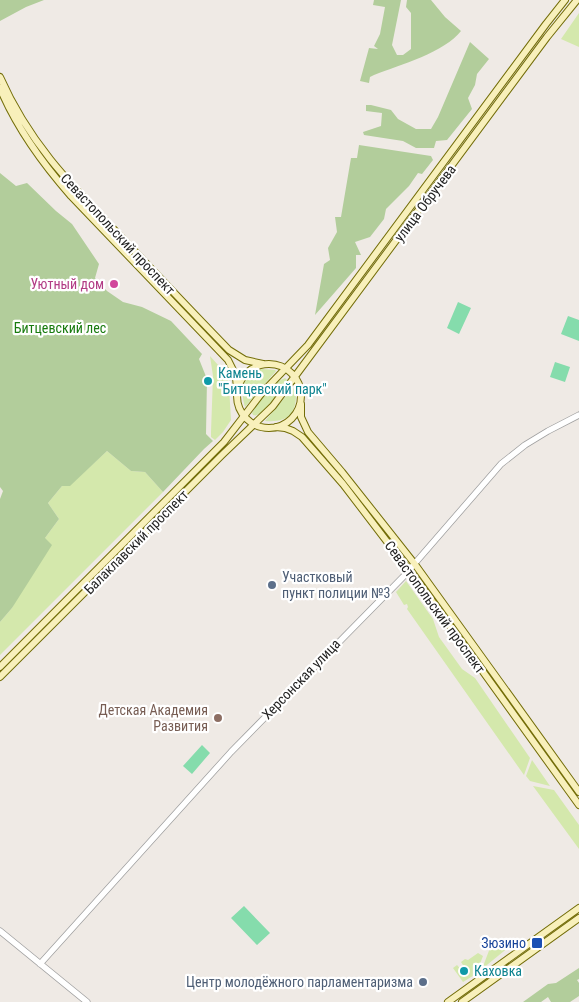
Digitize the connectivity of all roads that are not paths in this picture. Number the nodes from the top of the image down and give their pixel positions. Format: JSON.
{"nodes":[{"id":1,"x":565,"y":0,"type":"edge"},
{"id":2,"x":577,"y":0,"type":"edge"},
{"id":3,"x":0,"y":77,"type":"edge"},
{"id":4,"x":0,"y":88,"type":"edge"},
{"id":5,"x":263,"y":364,"type":"junction"},
{"id":6,"x":285,"y":368,"type":"junction"},
{"id":7,"x":296,"y":377,"type":"junction"},
{"id":8,"x":237,"y":391,"type":"junction"},
{"id":9,"x":261,"y":394,"type":"joint"},
{"id":10,"x":301,"y":404,"type":"junction"},
{"id":11,"x":273,"y":406,"type":"joint"},
{"id":12,"x":579,"y":416,"type":"edge"},
{"id":13,"x":244,"y":417,"type":"junction"},
{"id":14,"x":255,"y":424,"type":"junction"},
{"id":15,"x":276,"y":427,"type":"junction"},
{"id":16,"x":414,"y":563,"type":"junction"},
{"id":17,"x":409,"y":570,"type":"junction"},
{"id":18,"x":0,"y":667,"type":"edge"},
{"id":19,"x":0,"y":677,"type":"edge"},
{"id":20,"x":579,"y":792,"type":"edge"},
{"id":21,"x":579,"y":805,"type":"edge"},
{"id":22,"x":579,"y":908,"type":"edge"},
{"id":23,"x":579,"y":918,"type":"edge"},
{"id":24,"x":0,"y":931,"type":"edge"},
{"id":25,"x":40,"y":964,"type":"junction"},
{"id":26,"x":88,"y":1002,"type":"edge"},
{"id":27,"x":448,"y":1002,"type":"edge"},
{"id":28,"x":462,"y":1002,"type":"edge"}],
"edges":[{"from":1,"to":6,"type":"main road","name":"улица Обручева"},
{"from":2,"to":7,"type":"main road","name":"улица Обручева"},
{"from":3,"to":5,"type":"main road","name":"Севастопольский проспект"},
{"from":4,"to":8,"type":"main road","name":"Севастопольский проспект"},
{"from":5,"to":6,"type":"main road","name":"Севастопольский проспект"},
{"from":5,"to":8,"type":"main road"},
{"from":6,"to":7,"type":"main road"},
{"from":6,"to":9,"type":"main road","name":"улица Обручева"},
{"from":7,"to":10,"type":"main road","name":"Севастопольский проспект"},
{"from":7,"to":11,"type":"main road","name":"улица Обручева"},
{"from":8,"to":13,"type":"main road","name":"Севастопольский проспект"},
{"from":9,"to":13,"type":"main road","name":"Балаклавский проспект"},
{"from":10,"to":15,"type":"main road"},
{"from":10,"to":16,"type":"main road","name":"Севастопольский проспект"},
{"from":11,"to":14,"type":"main road","name":"Балаклавский проспект"},
{"from":12,"to":16,"type":"street","name":"Херсонская улица"},
{"from":13,"to":14,"type":"main road"},
{"from":13,"to":18,"type":"main road","name":"Балаклавский проспект"},
{"from":14,"to":15,"type":"main road","name":"Севастопольский проспект"},
{"from":14,"to":19,"type":"main road","name":"Балаклавский проспект"},
{"from":15,"to":17,"type":"main road","name":"Севастопольский проспект"},
{"from":16,"to":17,"type":"street","name":"Херсонская улица"},
{"from":16,"to":20,"type":"main road","name":"Севастопольский проспект"},
{"from":17,"to":21,"type":"main road","name":"Севастопольский проспект"},
{"from":17,"to":25,"type":"street","name":"Херсонская улица"},
{"from":22,"to":27,"type":"main road"},
{"from":23,"to":28,"type":"main road"},
{"from":24,"to":25,"type":"street"},
{"from":25,"to":26,"type":"street"}]}
